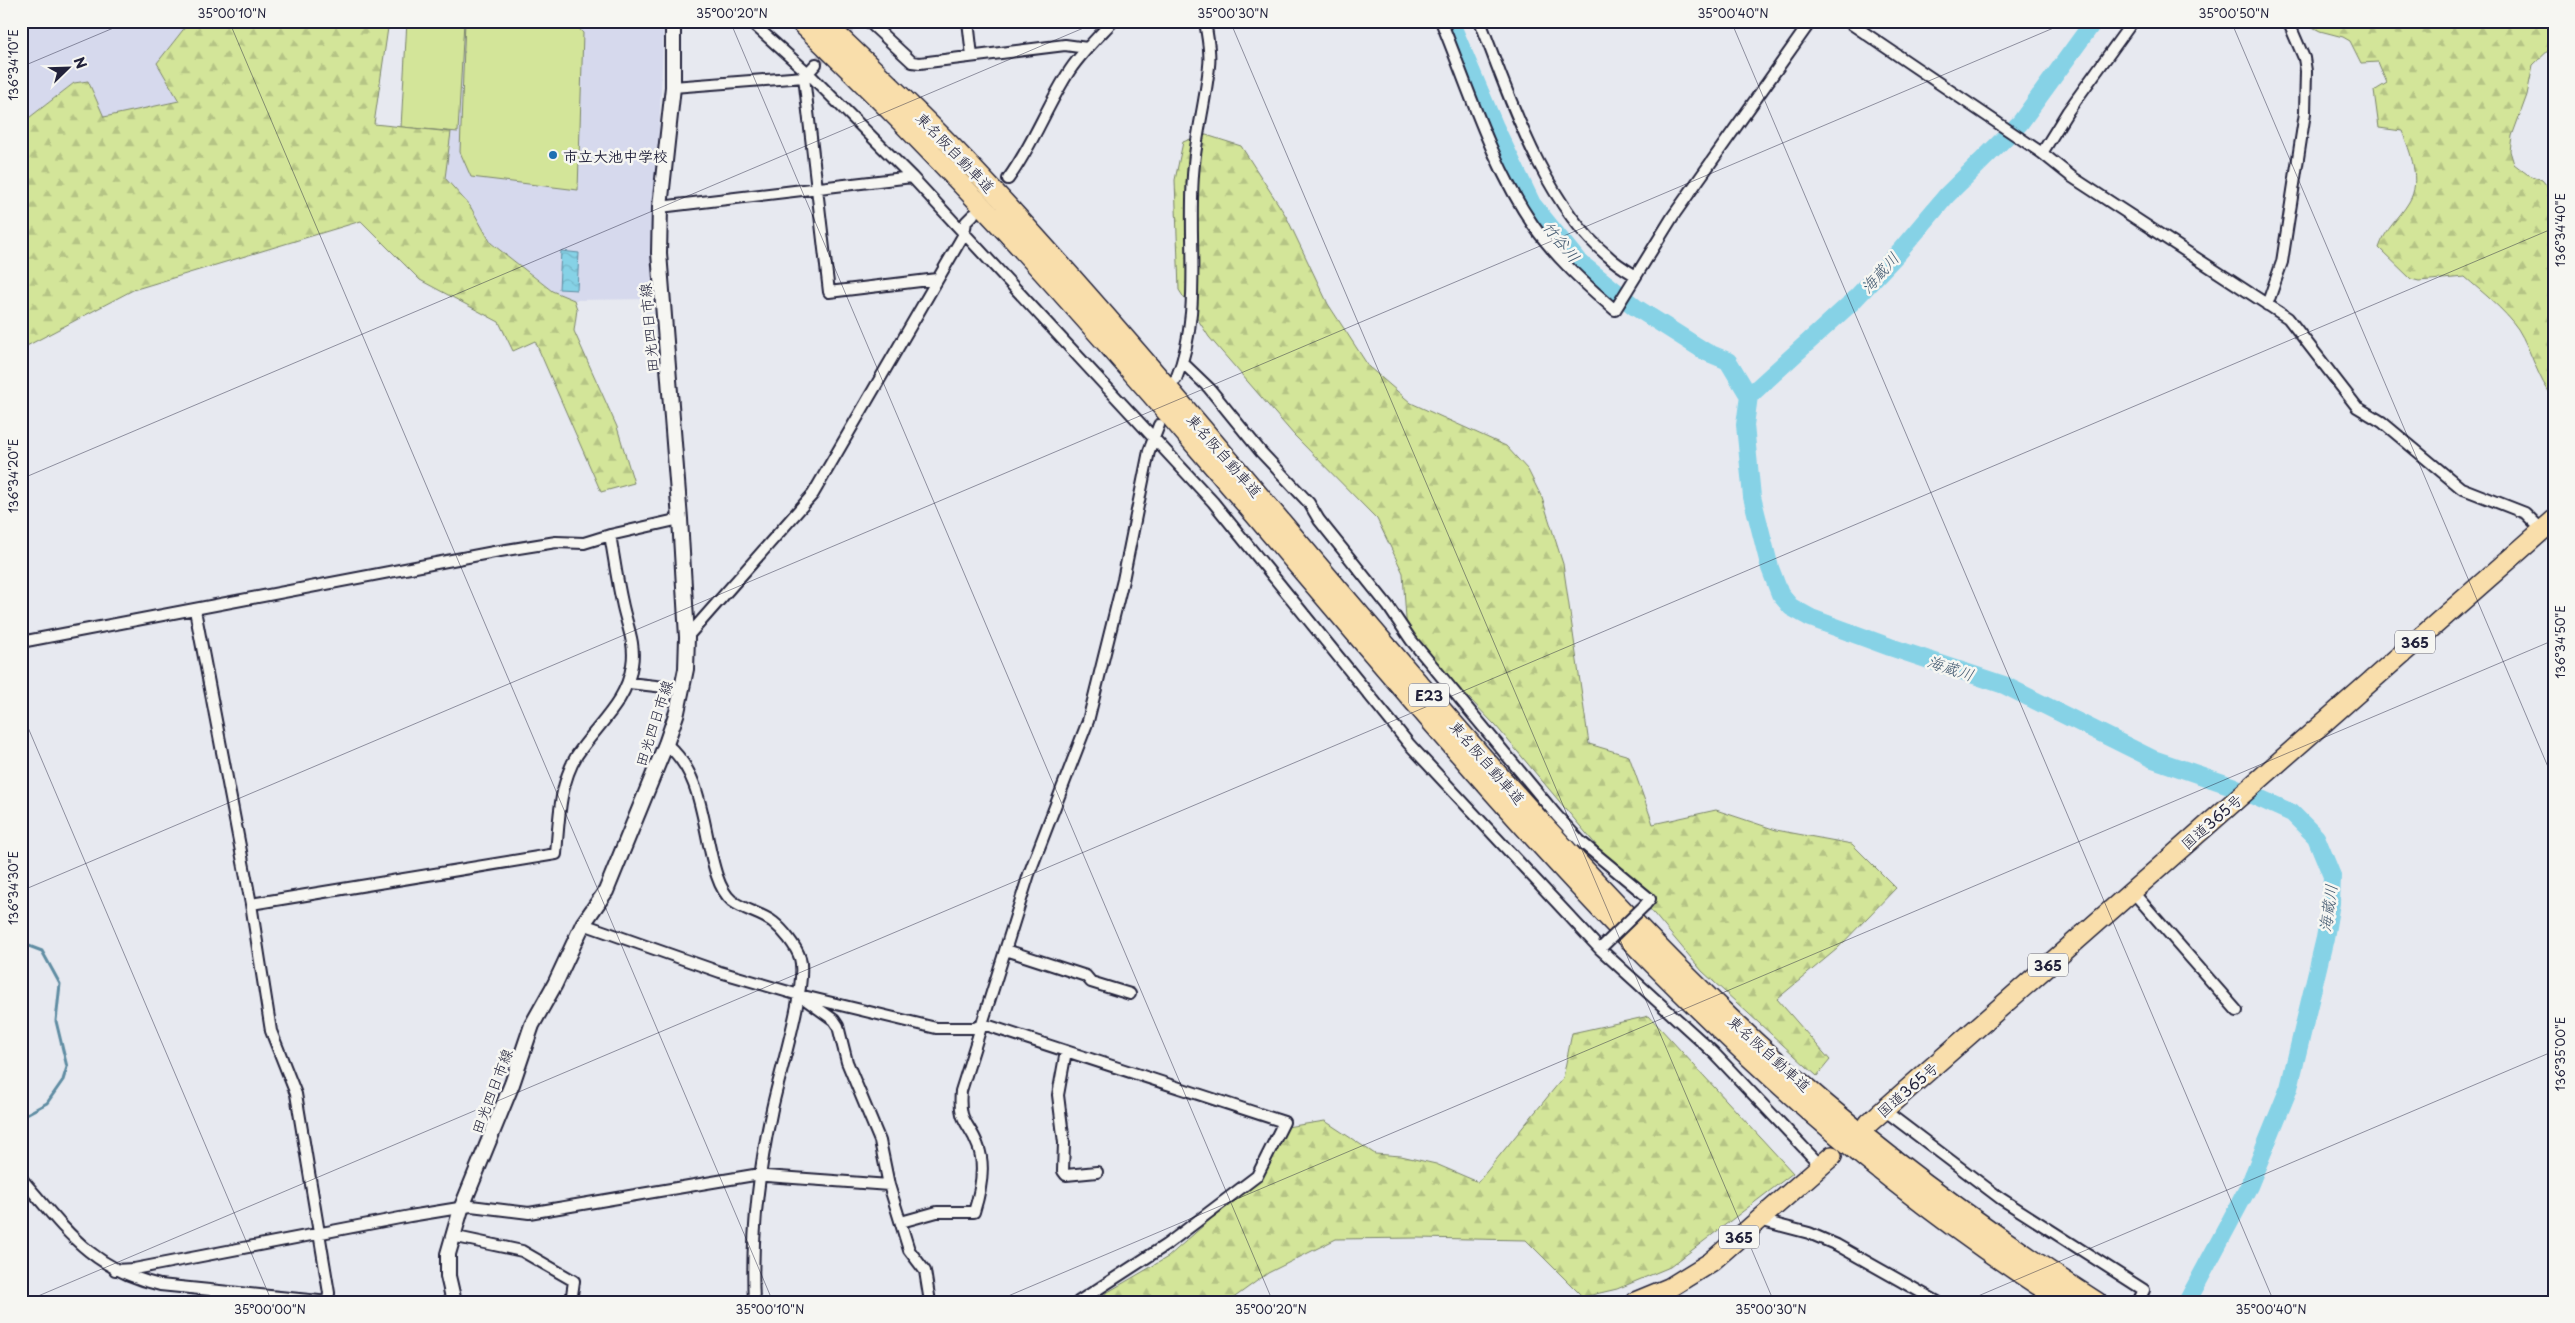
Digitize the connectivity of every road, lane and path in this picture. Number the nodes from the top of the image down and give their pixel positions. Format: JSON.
{"nodes":[{"id":1,"x":673,"y":21,"type":"edge"},
{"id":2,"x":750,"y":21,"type":"edge"},
{"id":3,"x":799,"y":21,"type":"edge"},
{"id":4,"x":822,"y":21,"type":"edge"},
{"id":5,"x":868,"y":21,"type":"edge"},
{"id":6,"x":968,"y":21,"type":"edge"},
{"id":7,"x":1113,"y":21,"type":"edge"},
{"id":8,"x":1205,"y":21,"type":"edge"},
{"id":9,"x":1441,"y":21,"type":"edge"},
{"id":10,"x":1480,"y":21,"type":"edge"},
{"id":11,"x":1811,"y":21,"type":"edge"},
{"id":12,"x":1847,"y":21,"type":"edge"},
{"id":13,"x":2133,"y":21,"type":"edge"},
{"id":14,"x":2288,"y":21,"type":"edge"},
{"id":15,"x":1087,"y":48,"type":"junction"},
{"id":16,"x":972,"y":56,"type":"junction"},
{"id":17,"x":816,"y":64,"type":"tunnel mouth"},
{"id":18,"x":806,"y":75,"type":"junction"},
{"id":19,"x":673,"y":87,"type":"junction"},
{"id":20,"x":2042,"y":153,"type":"junction"},
{"id":21,"x":912,"y":177,"type":"junction"},
{"id":22,"x":1008,"y":179,"type":"dead end"},
{"id":23,"x":818,"y":188,"type":"junction"},
{"id":24,"x":660,"y":207,"type":"junction"},
{"id":25,"x":973,"y":215,"type":"dead end"},
{"id":26,"x":964,"y":234,"type":"junction"},
{"id":27,"x":1634,"y":278,"type":"junction"},
{"id":28,"x":937,"y":279,"type":"junction"},
{"id":29,"x":2267,"y":305,"type":"junction"},
{"id":30,"x":1183,"y":363,"type":"junction"},
{"id":31,"x":1176,"y":379,"type":"dead end"},
{"id":32,"x":1159,"y":425,"type":"dead end"},
{"id":33,"x":1154,"y":438,"type":"junction"},
{"id":34,"x":680,"y":519,"type":"junction"},
{"id":35,"x":2548,"y":525,"type":"edge"},
{"id":36,"x":610,"y":535,"type":"junction"},
{"id":37,"x":195,"y":610,"type":"junction"},
{"id":38,"x":687,"y":637,"type":"junction"},
{"id":39,"x":21,"y":642,"type":"edge"},
{"id":40,"x":629,"y":683,"type":"junction"},
{"id":41,"x":682,"y":689,"type":"junction"},
{"id":42,"x":666,"y":744,"type":"junction"},
{"id":43,"x":2132,"y":891,"type":"junction"},
{"id":44,"x":250,"y":904,"type":"junction"},
{"id":45,"x":583,"y":924,"type":"junction"},
{"id":46,"x":1602,"y":948,"type":"junction"},
{"id":47,"x":1006,"y":950,"type":"junction"},
{"id":48,"x":1130,"y":994,"type":"dead end"},
{"id":49,"x":799,"y":995,"type":"junction"},
{"id":50,"x":2237,"y":1011,"type":"dead end"},
{"id":51,"x":983,"y":1024,"type":"junction"},
{"id":52,"x":1066,"y":1051,"type":"junction"},
{"id":53,"x":1884,"y":1110,"type":"junction"},
{"id":54,"x":1869,"y":1123,"type":"dead end"},
{"id":55,"x":1827,"y":1161,"type":"joint"},
{"id":56,"x":1098,"y":1172,"type":"dead end"},
{"id":57,"x":760,"y":1175,"type":"junction"},
{"id":58,"x":21,"y":1178,"type":"edge"},
{"id":59,"x":889,"y":1185,"type":"junction"},
{"id":60,"x":461,"y":1209,"type":"junction"},
{"id":61,"x":1759,"y":1220,"type":"junction"},
{"id":62,"x":901,"y":1222,"type":"junction"},
{"id":63,"x":320,"y":1233,"type":"junction"},
{"id":64,"x":452,"y":1236,"type":"junction"},
{"id":65,"x":115,"y":1270,"type":"junction"},
{"id":66,"x":328,"y":1302,"type":"edge"},
{"id":67,"x":454,"y":1302,"type":"edge"},
{"id":68,"x":571,"y":1302,"type":"edge"},
{"id":69,"x":754,"y":1302,"type":"edge"},
{"id":70,"x":930,"y":1302,"type":"edge"},
{"id":71,"x":1078,"y":1302,"type":"edge"},
{"id":72,"x":1635,"y":1302,"type":"edge"},
{"id":73,"x":1938,"y":1302,"type":"edge"},
{"id":74,"x":2064,"y":1302,"type":"edge"},
{"id":75,"x":2097,"y":1302,"type":"edge"},
{"id":76,"x":2138,"y":1302,"type":"edge"}],
"edges":[{"from":1,"to":19,"type":"main road","name":"田光四日市線"},
{"from":2,"to":18,"type":"street"},
{"from":3,"to":74,"type":"highway","name":"東名阪自動車道","number":"E23"},
{"from":4,"to":75,"type":"highway","name":"東名阪自動車道","number":"E23"},
{"from":5,"to":16,"type":"street"},
{"from":6,"to":16,"type":"street"},
{"from":7,"to":15,"type":"street"},
{"from":8,"to":30,"type":"street"},
{"from":9,"to":27,"type":"street"},
{"from":10,"to":27,"type":"street"},
{"from":11,"to":27,"type":"street"},
{"from":12,"to":20,"type":"street"},
{"from":13,"to":20,"type":"street"},
{"from":14,"to":29,"type":"street"},
{"from":15,"to":16,"type":"street"},
{"from":15,"to":22,"type":"street"},
{"from":17,"to":18,"type":"street"},
{"from":18,"to":19,"type":"street"},
{"from":18,"to":21,"type":"street"},
{"from":18,"to":23,"type":"street"},
{"from":19,"to":24,"type":"main road","name":"田光四日市線"},
{"from":20,"to":29,"type":"street"},
{"from":21,"to":23,"type":"street"},
{"from":21,"to":26,"type":"street"},
{"from":23,"to":24,"type":"street"},
{"from":23,"to":28,"type":"street"},
{"from":24,"to":34,"type":"main road","name":"田光四日市線"},
{"from":25,"to":26,"type":"street"},
{"from":26,"to":28,"type":"street"},
{"from":26,"to":33,"type":"street"},
{"from":28,"to":38,"type":"street"},
{"from":29,"to":35,"type":"street"},
{"from":30,"to":31,"type":"street"},
{"from":30,"to":46,"type":"street","bridge":true},
{"from":32,"to":33,"type":"street"},
{"from":33,"to":46,"type":"street"},
{"from":33,"to":47,"type":"street"},
{"from":34,"to":36,"type":"street"},
{"from":34,"to":38,"type":"main road","name":"田光四日市線"},
{"from":35,"to":43,"type":"highway","name":"国道365号","number":"365"},
{"from":36,"to":37,"type":"street"},
{"from":36,"to":40,"type":"street"},
{"from":37,"to":39,"type":"street"},
{"from":37,"to":44,"type":"street"},
{"from":38,"to":41,"type":"main road","name":"田光四日市線"},
{"from":40,"to":41,"type":"street"},
{"from":40,"to":44,"type":"street"},
{"from":41,"to":42,"type":"main road","name":"田光四日市線"},
{"from":42,"to":45,"type":"main road","name":"田光四日市線"},
{"from":42,"to":49,"type":"street"},
{"from":43,"to":50,"type":"street"},
{"from":43,"to":53,"type":"highway","name":"国道365号","number":"365"},
{"from":44,"to":63,"type":"street"},
{"from":45,"to":49,"type":"street"},
{"from":45,"to":60,"type":"main road","name":"田光四日市線"},
{"from":46,"to":55,"type":"street"},
{"from":47,"to":48,"type":"street"},
{"from":47,"to":51,"type":"street"},
{"from":49,"to":51,"type":"street"},
{"from":49,"to":57,"type":"street"},
{"from":49,"to":59,"type":"street"},
{"from":51,"to":52,"type":"street"},
{"from":51,"to":62,"type":"street"},
{"from":52,"to":56,"type":"street"},
{"from":52,"to":71,"type":"street"},
{"from":53,"to":54,"type":"highway","name":"国道365号","number":"365"},
{"from":53,"to":76,"type":"street"},
{"from":55,"to":61,"type":"highway","number":"365"},
{"from":57,"to":59,"type":"street"},
{"from":57,"to":60,"type":"street"},
{"from":57,"to":69,"type":"street"},
{"from":58,"to":65,"type":"street"},
{"from":59,"to":62,"type":"street"},
{"from":60,"to":63,"type":"street"},
{"from":60,"to":64,"type":"main road","name":"田光四日市線"},
{"from":61,"to":72,"type":"highway","number":"365"},
{"from":61,"to":73,"type":"street"},
{"from":62,"to":70,"type":"street"},
{"from":63,"to":65,"type":"street"},
{"from":63,"to":66,"type":"street"},
{"from":64,"to":67,"type":"main road","name":"田光四日市線"},
{"from":64,"to":68,"type":"street"},
{"from":65,"to":66,"type":"street"}]}
